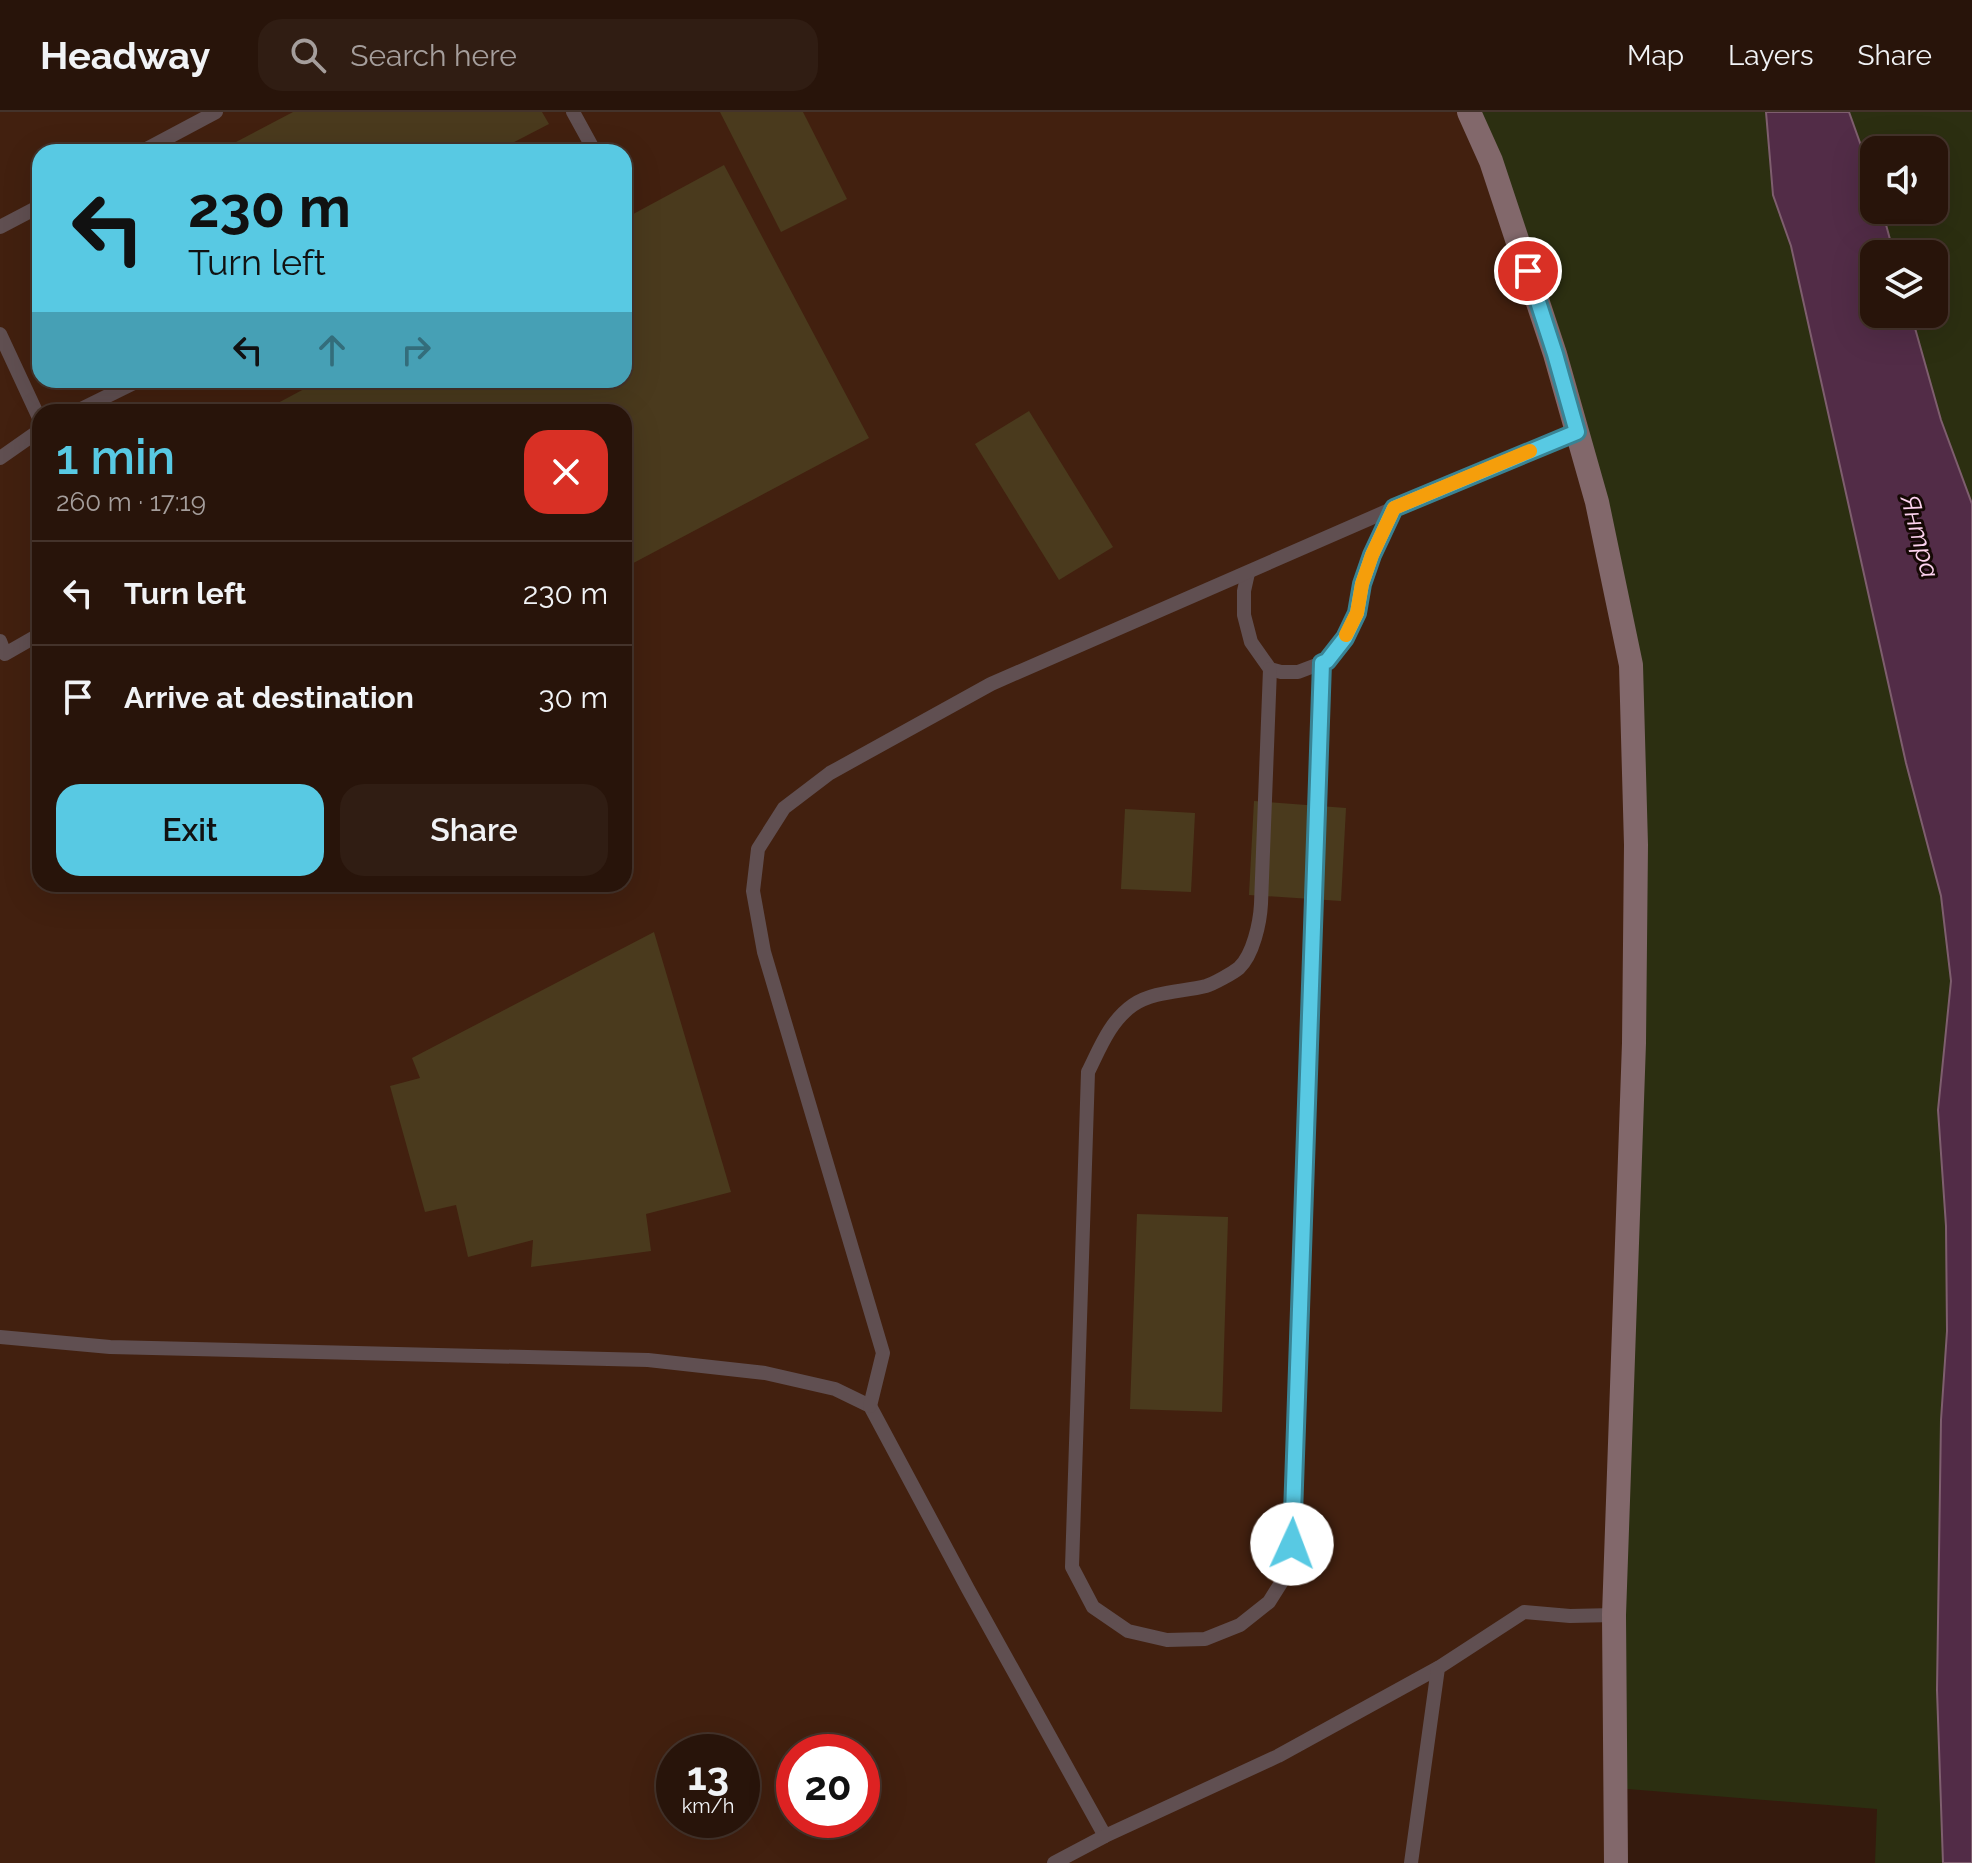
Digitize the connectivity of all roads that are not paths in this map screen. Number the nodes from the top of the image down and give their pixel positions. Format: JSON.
{"nodes":[{"id":1,"x":216,"y":112,"type":"edge"},
{"id":2,"x":573,"y":112,"type":"edge"},
{"id":3,"x":1469,"y":112,"type":"edge"},
{"id":4,"x":156,"y":144,"type":"edge"},
{"id":5,"x":591,"y":144,"type":"edge"},
{"id":6,"x":32,"y":210,"type":"edge"},
{"id":7,"x":0,"y":227,"type":"edge"},
{"id":8,"x":0,"y":334,"type":"edge"},
{"id":9,"x":124,"y":388,"type":"edge"},
{"id":10,"x":33,"y":404,"type":"edge"},
{"id":11,"x":91,"y":404,"type":"edge"},
{"id":12,"x":1577,"y":432,"type":"junction"},
{"id":13,"x":32,"y":436,"type":"edge"},
{"id":14,"x":0,"y":458,"type":"edge"},
{"id":15,"x":1394,"y":508,"type":"junction"},
{"id":16,"x":1248,"y":573,"type":"junction"},
{"id":17,"x":32,"y":639,"type":"edge"},
{"id":18,"x":0,"y":641,"type":"edge"},
{"id":19,"x":1322,"y":663,"type":"junction"},
{"id":20,"x":1270,"y":669,"type":"junction"},
{"id":21,"x":0,"y":1337,"type":"edge"},
{"id":22,"x":870,"y":1406,"type":"junction"},
{"id":23,"x":1614,"y":1615,"type":"junction"},
{"id":24,"x":1438,"y":1668,"type":"junction"},
{"id":25,"x":1105,"y":1836,"type":"junction"},
{"id":26,"x":1054,"y":1863,"type":"edge"},
{"id":27,"x":1411,"y":1863,"type":"edge"},
{"id":28,"x":1616,"y":1863,"type":"edge"}],
"edges":[{"from":1,"to":4,"type":"lane"},
{"from":2,"to":5,"type":"lane"},
{"from":3,"to":12,"type":"main road"},
{"from":6,"to":7,"type":"lane"},
{"from":8,"to":10,"type":"lane"},
{"from":9,"to":11,"type":"lane"},
{"from":12,"to":15,"type":"lane"},
{"from":12,"to":23,"type":"main road"},
{"from":13,"to":14,"type":"lane"},
{"from":15,"to":16,"type":"lane"},
{"from":15,"to":19,"type":"lane"},
{"from":16,"to":20,"type":"lane"},
{"from":16,"to":22,"type":"lane"},
{"from":17,"to":18,"type":"lane"},
{"from":19,"to":20,"type":"lane"},
{"from":19,"to":20,"type":"lane"},
{"from":21,"to":22,"type":"lane"},
{"from":22,"to":25,"type":"lane"},
{"from":23,"to":24,"type":"lane"},
{"from":23,"to":28,"type":"main road"},
{"from":24,"to":25,"type":"lane"},
{"from":24,"to":27,"type":"lane"},
{"from":25,"to":26,"type":"lane"}]}
